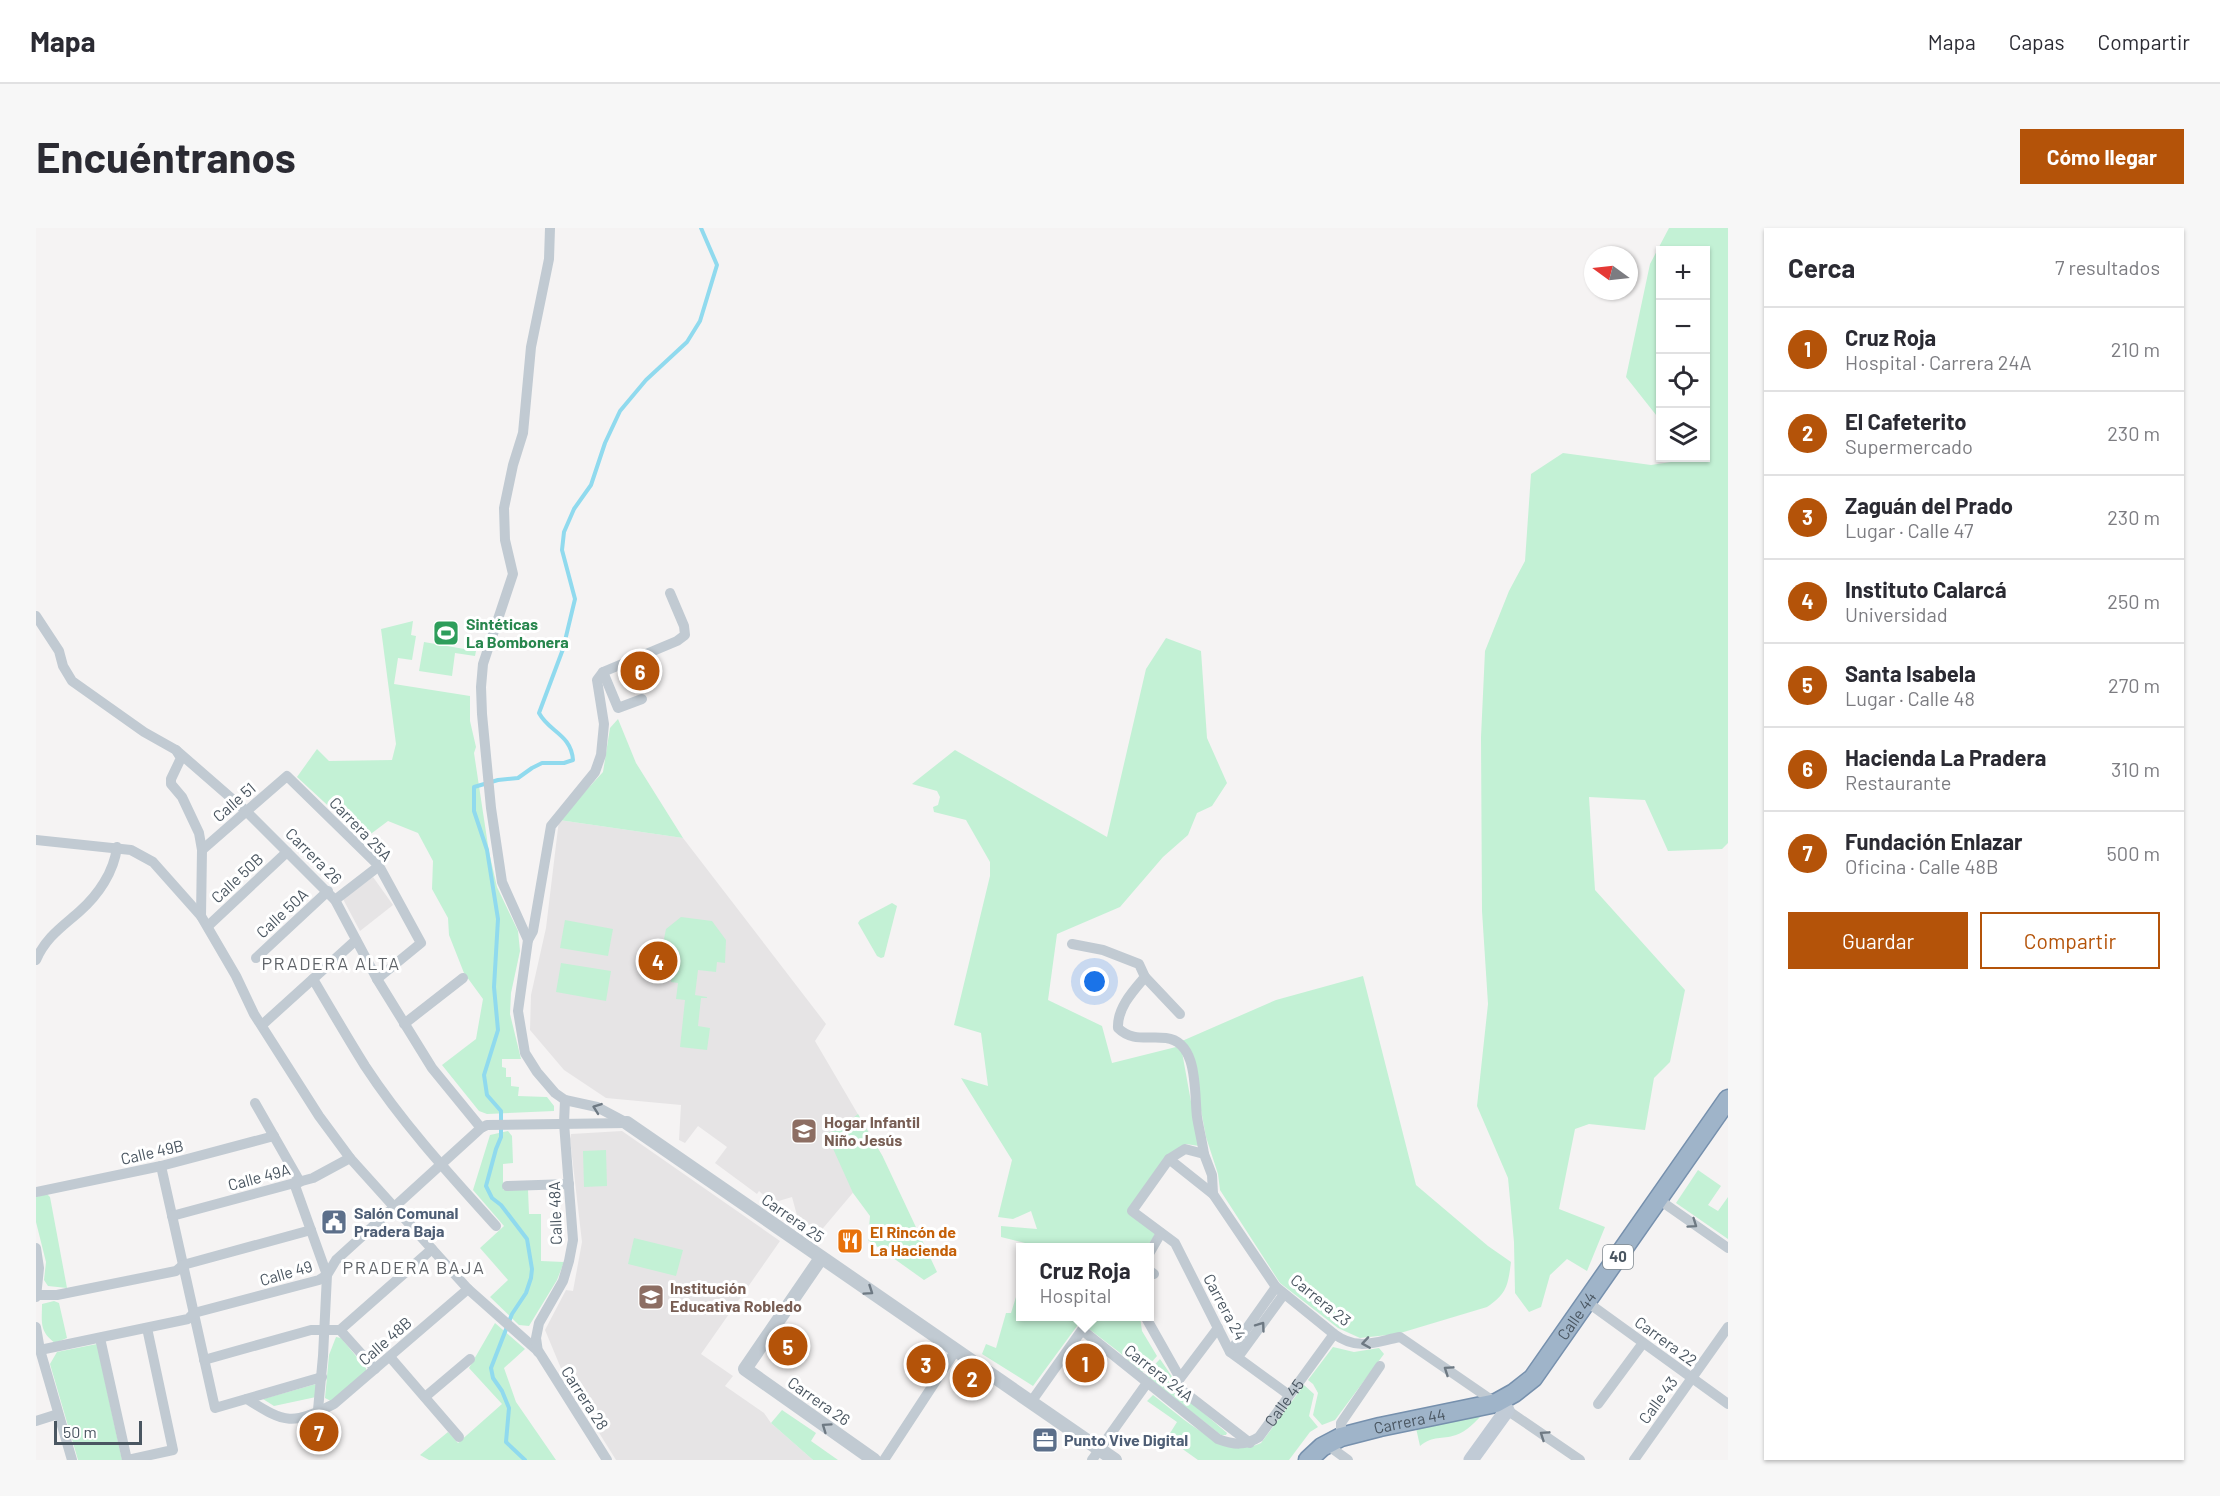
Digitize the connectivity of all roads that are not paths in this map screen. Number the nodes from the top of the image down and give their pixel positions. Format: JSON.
{"nodes":[{"id":1,"x":550,"y":228,"type":"edge"},
{"id":2,"x":670,"y":594,"type":"dead end"},
{"id":3,"x":36,"y":616,"type":"edge"},
{"id":4,"x":603,"y":672,"type":"junction"},
{"id":5,"x":642,"y":699,"type":"dead end"},
{"id":6,"x":176,"y":750,"type":"junction"},
{"id":7,"x":287,"y":776,"type":"joint"},
{"id":8,"x":246,"y":811,"type":"junction"},
{"id":9,"x":36,"y":840,"type":"edge"},
{"id":10,"x":117,"y":847,"type":"junction"},
{"id":11,"x":202,"y":850,"type":"junction"},
{"id":12,"x":287,"y":852,"type":"junction"},
{"id":13,"x":379,"y":866,"type":"junction"},
{"id":14,"x":331,"y":895,"type":"junction"},
{"id":15,"x":201,"y":916,"type":"junction"},
{"id":16,"x":208,"y":926,"type":"junction"},
{"id":17,"x":356,"y":940,"type":"junction"},
{"id":18,"x":528,"y":940,"type":"junction"},
{"id":19,"x":1072,"y":944,"type":"dead end"},
{"id":20,"x":256,"y":958,"type":"dead end"},
{"id":21,"x":36,"y":960,"type":"edge"},
{"id":22,"x":1145,"y":977,"type":"junction"},
{"id":23,"x":463,"y":978,"type":"dead end"},
{"id":24,"x":313,"y":979,"type":"junction"},
{"id":25,"x":377,"y":979,"type":"junction"},
{"id":26,"x":1180,"y":1014,"type":"dead end"},
{"id":27,"x":404,"y":1024,"type":"junction"},
{"id":28,"x":262,"y":1025,"type":"junction"},
{"id":29,"x":1728,"y":1099,"type":"edge"},
{"id":30,"x":565,"y":1100,"type":"junction"},
{"id":31,"x":255,"y":1103,"type":"dead end"},
{"id":32,"x":564,"y":1123,"type":"junction"},
{"id":33,"x":627,"y":1123,"type":"junction"},
{"id":34,"x":487,"y":1126,"type":"junction"},
{"id":35,"x":274,"y":1136,"type":"junction"},
{"id":36,"x":1204,"y":1154,"type":"junction"},
{"id":37,"x":350,"y":1158,"type":"junction"},
{"id":38,"x":1169,"y":1158,"type":"junction"},
{"id":39,"x":161,"y":1166,"type":"junction"},
{"id":40,"x":441,"y":1166,"type":"junction"},
{"id":41,"x":297,"y":1183,"type":"junction"},
{"id":42,"x":569,"y":1185,"type":"junction"},
{"id":43,"x":507,"y":1186,"type":"dead end"},
{"id":44,"x":36,"y":1192,"type":"edge"},
{"id":45,"x":1214,"y":1194,"type":"junction"},
{"id":46,"x":1658,"y":1199,"type":"junction"},
{"id":47,"x":396,"y":1207,"type":"junction"},
{"id":48,"x":172,"y":1216,"type":"junction"},
{"id":49,"x":496,"y":1226,"type":"dead end"},
{"id":50,"x":311,"y":1230,"type":"junction"},
{"id":51,"x":1161,"y":1233,"type":"junction"},
{"id":52,"x":1154,"y":1244,"type":"edge"},
{"id":53,"x":36,"y":1248,"type":"edge"},
{"id":54,"x":1728,"y":1248,"type":"edge"},
{"id":55,"x":432,"y":1250,"type":"junction"},
{"id":56,"x":821,"y":1258,"type":"junction"},
{"id":57,"x":183,"y":1265,"type":"junction"},
{"id":58,"x":38,"y":1269,"type":"edge"},
{"id":59,"x":327,"y":1275,"type":"junction"},
{"id":60,"x":468,"y":1289,"type":"junction"},
{"id":61,"x":1280,"y":1291,"type":"junction"},
{"id":62,"x":36,"y":1296,"type":"edge"},
{"id":63,"x":1587,"y":1302,"type":"junction"},
{"id":64,"x":194,"y":1313,"type":"junction"},
{"id":65,"x":1147,"y":1321,"type":"edge"},
{"id":66,"x":36,"y":1327,"type":"edge"},
{"id":67,"x":1728,"y":1327,"type":"edge"},
{"id":68,"x":147,"y":1328,"type":"junction"},
{"id":69,"x":1218,"y":1328,"type":"junction"},
{"id":70,"x":324,"y":1329,"type":"junction"},
{"id":71,"x":340,"y":1330,"type":"junction"},
{"id":72,"x":1334,"y":1334,"type":"junction"},
{"id":73,"x":100,"y":1338,"type":"junction"},
{"id":74,"x":1643,"y":1343,"type":"junction"},
{"id":75,"x":40,"y":1350,"type":"junction"},
{"id":76,"x":956,"y":1350,"type":"junction"},
{"id":77,"x":538,"y":1352,"type":"junction"},
{"id":78,"x":1234,"y":1354,"type":"junction"},
{"id":79,"x":390,"y":1357,"type":"junction"},
{"id":80,"x":470,"y":1359,"type":"dead end"},
{"id":81,"x":204,"y":1360,"type":"junction"},
{"id":82,"x":1380,"y":1366,"type":"dead end"},
{"id":83,"x":375,"y":1369,"type":"junction"},
{"id":84,"x":41,"y":1373,"type":"edge"},
{"id":85,"x":322,"y":1377,"type":"junction"},
{"id":86,"x":1692,"y":1378,"type":"junction"},
{"id":87,"x":1178,"y":1382,"type":"junction"},
{"id":88,"x":1147,"y":1383,"type":"junction"},
{"id":89,"x":1289,"y":1395,"type":"junction"},
{"id":90,"x":425,"y":1397,"type":"junction"},
{"id":91,"x":247,"y":1398,"type":"junction"},
{"id":92,"x":1031,"y":1402,"type":"junction"},
{"id":93,"x":1598,"y":1404,"type":"dead end"},
{"id":94,"x":1728,"y":1404,"type":"edge"},
{"id":95,"x":1502,"y":1406,"type":"junction"},
{"id":96,"x":318,"y":1410,"type":"junction"},
{"id":97,"x":58,"y":1414,"type":"junction"},
{"id":98,"x":36,"y":1421,"type":"edge"},
{"id":99,"x":459,"y":1437,"type":"dead end"},
{"id":100,"x":1333,"y":1441,"type":"junction"},
{"id":101,"x":1250,"y":1443,"type":"junction"},
{"id":102,"x":1096,"y":1455,"type":"edge"},
{"id":103,"x":70,"y":1459,"type":"edge"},
{"id":104,"x":128,"y":1460,"type":"edge"},
{"id":105,"x":607,"y":1460,"type":"edge"},
{"id":106,"x":874,"y":1460,"type":"edge"},
{"id":107,"x":884,"y":1460,"type":"edge"},
{"id":108,"x":1115,"y":1460,"type":"edge"},
{"id":109,"x":1308,"y":1460,"type":"edge"},
{"id":110,"x":1348,"y":1460,"type":"edge"},
{"id":111,"x":1472,"y":1460,"type":"edge"},
{"id":112,"x":1581,"y":1460,"type":"edge"},
{"id":113,"x":1634,"y":1460,"type":"edge"}],
"edges":[{"from":1,"to":18,"type":"street"},
{"from":2,"to":4,"type":"street"},
{"from":3,"to":6,"type":"street","name":"Carrera 26"},
{"from":4,"to":5,"type":"street"},
{"from":4,"to":18,"type":"street"},
{"from":6,"to":8,"type":"street","name":"Carrera 26"},
{"from":6,"to":11,"type":"street"},
{"from":7,"to":8,"type":"street","name":"Calle 51"},
{"from":7,"to":13,"type":"street","name":"Carrera 25A"},
{"from":8,"to":11,"type":"street","name":"Calle 51"},
{"from":8,"to":12,"type":"street","name":"Carrera 26"},
{"from":9,"to":10,"type":"street","name":"Carrera 28"},
{"from":10,"to":15,"type":"street","name":"Carrera 28"},
{"from":10,"to":21,"type":"street"},
{"from":11,"to":15,"type":"street"},
{"from":12,"to":14,"type":"street","name":"Carrera 26"},
{"from":12,"to":16,"type":"street","name":"Calle 50B"},
{"from":13,"to":14,"type":"street","name":"Calle 50A"},
{"from":13,"to":25,"type":"street","name":"Carrera 25A"},
{"from":14,"to":17,"type":"street","name":"Carrera 26"},
{"from":14,"to":20,"type":"street","name":"Calle 50A"},
{"from":15,"to":16,"type":"street","name":"Carrera 28"},
{"from":16,"to":28,"type":"street","name":"Carrera 28"},
{"from":17,"to":24,"type":"street"},
{"from":17,"to":25,"type":"street","name":"Carrera 26"},
{"from":18,"to":30,"type":"street"},
{"from":19,"to":22,"type":"street"},
{"from":22,"to":26,"type":"street"},
{"from":22,"to":36,"type":"street"},
{"from":23,"to":27,"type":"street"},
{"from":24,"to":28,"type":"street"},
{"from":24,"to":40,"type":"street"},
{"from":25,"to":27,"type":"street","name":"Carrera 26"},
{"from":27,"to":34,"type":"street","name":"Carrera 26"},
{"from":28,"to":37,"type":"street","name":"Carrera 28"},
{"from":29,"to":46,"type":"highway","name":"Calle 44","number":"40"},
{"from":30,"to":32,"type":"street","name":"Calle 48A"},
{"from":33,"to":30,"type":"street","one_way":true},
{"from":31,"to":35,"type":"street"},
{"from":32,"to":33,"type":"street"},
{"from":32,"to":34,"type":"street"},
{"from":32,"to":42,"type":"street","name":"Calle 48A"},
{"from":33,"to":56,"type":"street","name":"Carrera 25"},
{"from":34,"to":40,"type":"street","name":"Calle 49"},
{"from":35,"to":39,"type":"street","name":"Calle 49B"},
{"from":35,"to":41,"type":"street"},
{"from":36,"to":38,"type":"street"},
{"from":36,"to":45,"type":"street"},
{"from":37,"to":41,"type":"street","name":"Calle 49A"},
{"from":37,"to":47,"type":"street","name":"Carrera 28"},
{"from":38,"to":45,"type":"street","name":"Carrera 23"},
{"from":38,"to":51,"type":"street"},
{"from":39,"to":44,"type":"street","name":"Calle 49B"},
{"from":39,"to":48,"type":"street"},
{"from":40,"to":47,"type":"street","name":"Calle 49"},
{"from":40,"to":49,"type":"street"},
{"from":41,"to":48,"type":"street","name":"Calle 49A"},
{"from":41,"to":50,"type":"street"},
{"from":42,"to":43,"type":"street"},
{"from":42,"to":77,"type":"street","name":"Calle 48A"},
{"from":45,"to":61,"type":"street","name":"Carrera 23"},
{"from":46,"to":54,"type":"street","one_way":true},
{"from":46,"to":63,"type":"highway","name":"Calle 44","number":"40"},
{"from":47,"to":55,"type":"street","name":"Carrera 28"},
{"from":47,"to":59,"type":"street","name":"Calle 49"},
{"from":48,"to":57,"type":"street"},
{"from":50,"to":57,"type":"street"},
{"from":50,"to":59,"type":"street"},
{"from":51,"to":52,"type":"street"},
{"from":51,"to":69,"type":"street","name":"Carrera 24"},
{"from":53,"to":58,"type":"street"},
{"from":55,"to":60,"type":"street","name":"Carrera 28"},
{"from":55,"to":71,"type":"street"},
{"from":56,"to":76,"type":"street","name":"Carrera 25","one_way":true},
{"from":106,"to":56,"type":"street","name":"Carrera 26","one_way":true},
{"from":57,"to":62,"type":"street"},
{"from":57,"to":64,"type":"street"},
{"from":58,"to":62,"type":"street"},
{"from":59,"to":64,"type":"street","name":"Calle 49"},
{"from":59,"to":70,"type":"street"},
{"from":60,"to":77,"type":"street","name":"Carrera 28"},
{"from":60,"to":79,"type":"street","name":"Calle 48B"},
{"from":61,"to":72,"type":"street","name":"Carrera 23"},
{"from":61,"to":78,"type":"street"},
{"from":63,"to":74,"type":"street","name":"Carrera 22"},
{"from":63,"to":95,"type":"highway","name":"Calle 44","number":"40"},
{"from":64,"to":68,"type":"street","name":"Calle 49"},
{"from":64,"to":81,"type":"street"},
{"from":65,"to":87,"type":"street","name":"Carrera 24A"},
{"from":66,"to":75,"type":"street"},
{"from":67,"to":86,"type":"street","name":"Calle 43"},
{"from":68,"to":73,"type":"street","name":"Calle 49"},
{"from":68,"to":104,"type":"street"},
{"from":69,"to":78,"type":"street","name":"Carrera 24"},
{"from":69,"to":87,"type":"street"},
{"from":70,"to":71,"type":"street"},
{"from":70,"to":81,"type":"street"},
{"from":70,"to":85,"type":"street"},
{"from":71,"to":83,"type":"street"},
{"from":72,"to":89,"type":"street","name":"Calle 45"},
{"from":95,"to":72,"type":"street","name":"Carrera 23","one_way":true},
{"from":73,"to":75,"type":"street","name":"Calle 49"},
{"from":73,"to":104,"type":"street"},
{"from":74,"to":86,"type":"street","name":"Carrera 22"},
{"from":74,"to":93,"type":"street"},
{"from":75,"to":84,"type":"street"},
{"from":76,"to":92,"type":"street","name":"Carrera 25"},
{"from":76,"to":107,"type":"street"},
{"from":77,"to":105,"type":"street","name":"Carrera 28"},
{"from":78,"to":89,"type":"street","name":"Carrera 24"},
{"from":79,"to":83,"type":"street","name":"Calle 48B"},
{"from":79,"to":90,"type":"street"},
{"from":80,"to":90,"type":"street"},
{"from":81,"to":91,"type":"street"},
{"from":82,"to":100,"type":"street"},
{"from":83,"to":96,"type":"street","name":"Calle 48B"},
{"from":84,"to":97,"type":"street"},
{"from":85,"to":91,"type":"street"},
{"from":85,"to":96,"type":"street"},
{"from":86,"to":94,"type":"street","name":"Carrera 22"},
{"from":86,"to":113,"type":"street","name":"Calle 43"},
{"from":87,"to":101,"type":"street","name":"Carrera 24A"},
{"from":88,"to":92,"type":"street","name":"Carrera 24A"},
{"from":88,"to":101,"type":"street","name":"Carrera 24A"},
{"from":88,"to":102,"type":"street"},
{"from":89,"to":101,"type":"street","name":"Calle 45"},
{"from":90,"to":99,"type":"street"},
{"from":91,"to":96,"type":"street","name":"Calle 48B"},
{"from":92,"to":102,"type":"street","name":"Carrera 25"},
{"from":95,"to":100,"type":"highway","name":"Carrera 44","number":"40"},
{"from":95,"to":111,"type":"main road","name":"Calle 44"},
{"from":112,"to":95,"type":"street","name":"Carrera 23","one_way":true},
{"from":97,"to":98,"type":"street"},
{"from":97,"to":103,"type":"street"},
{"from":100,"to":109,"type":"highway","number":"40"},
{"from":100,"to":110,"type":"street"},
{"from":102,"to":108,"type":"street","name":"Carrera 25"}]}
